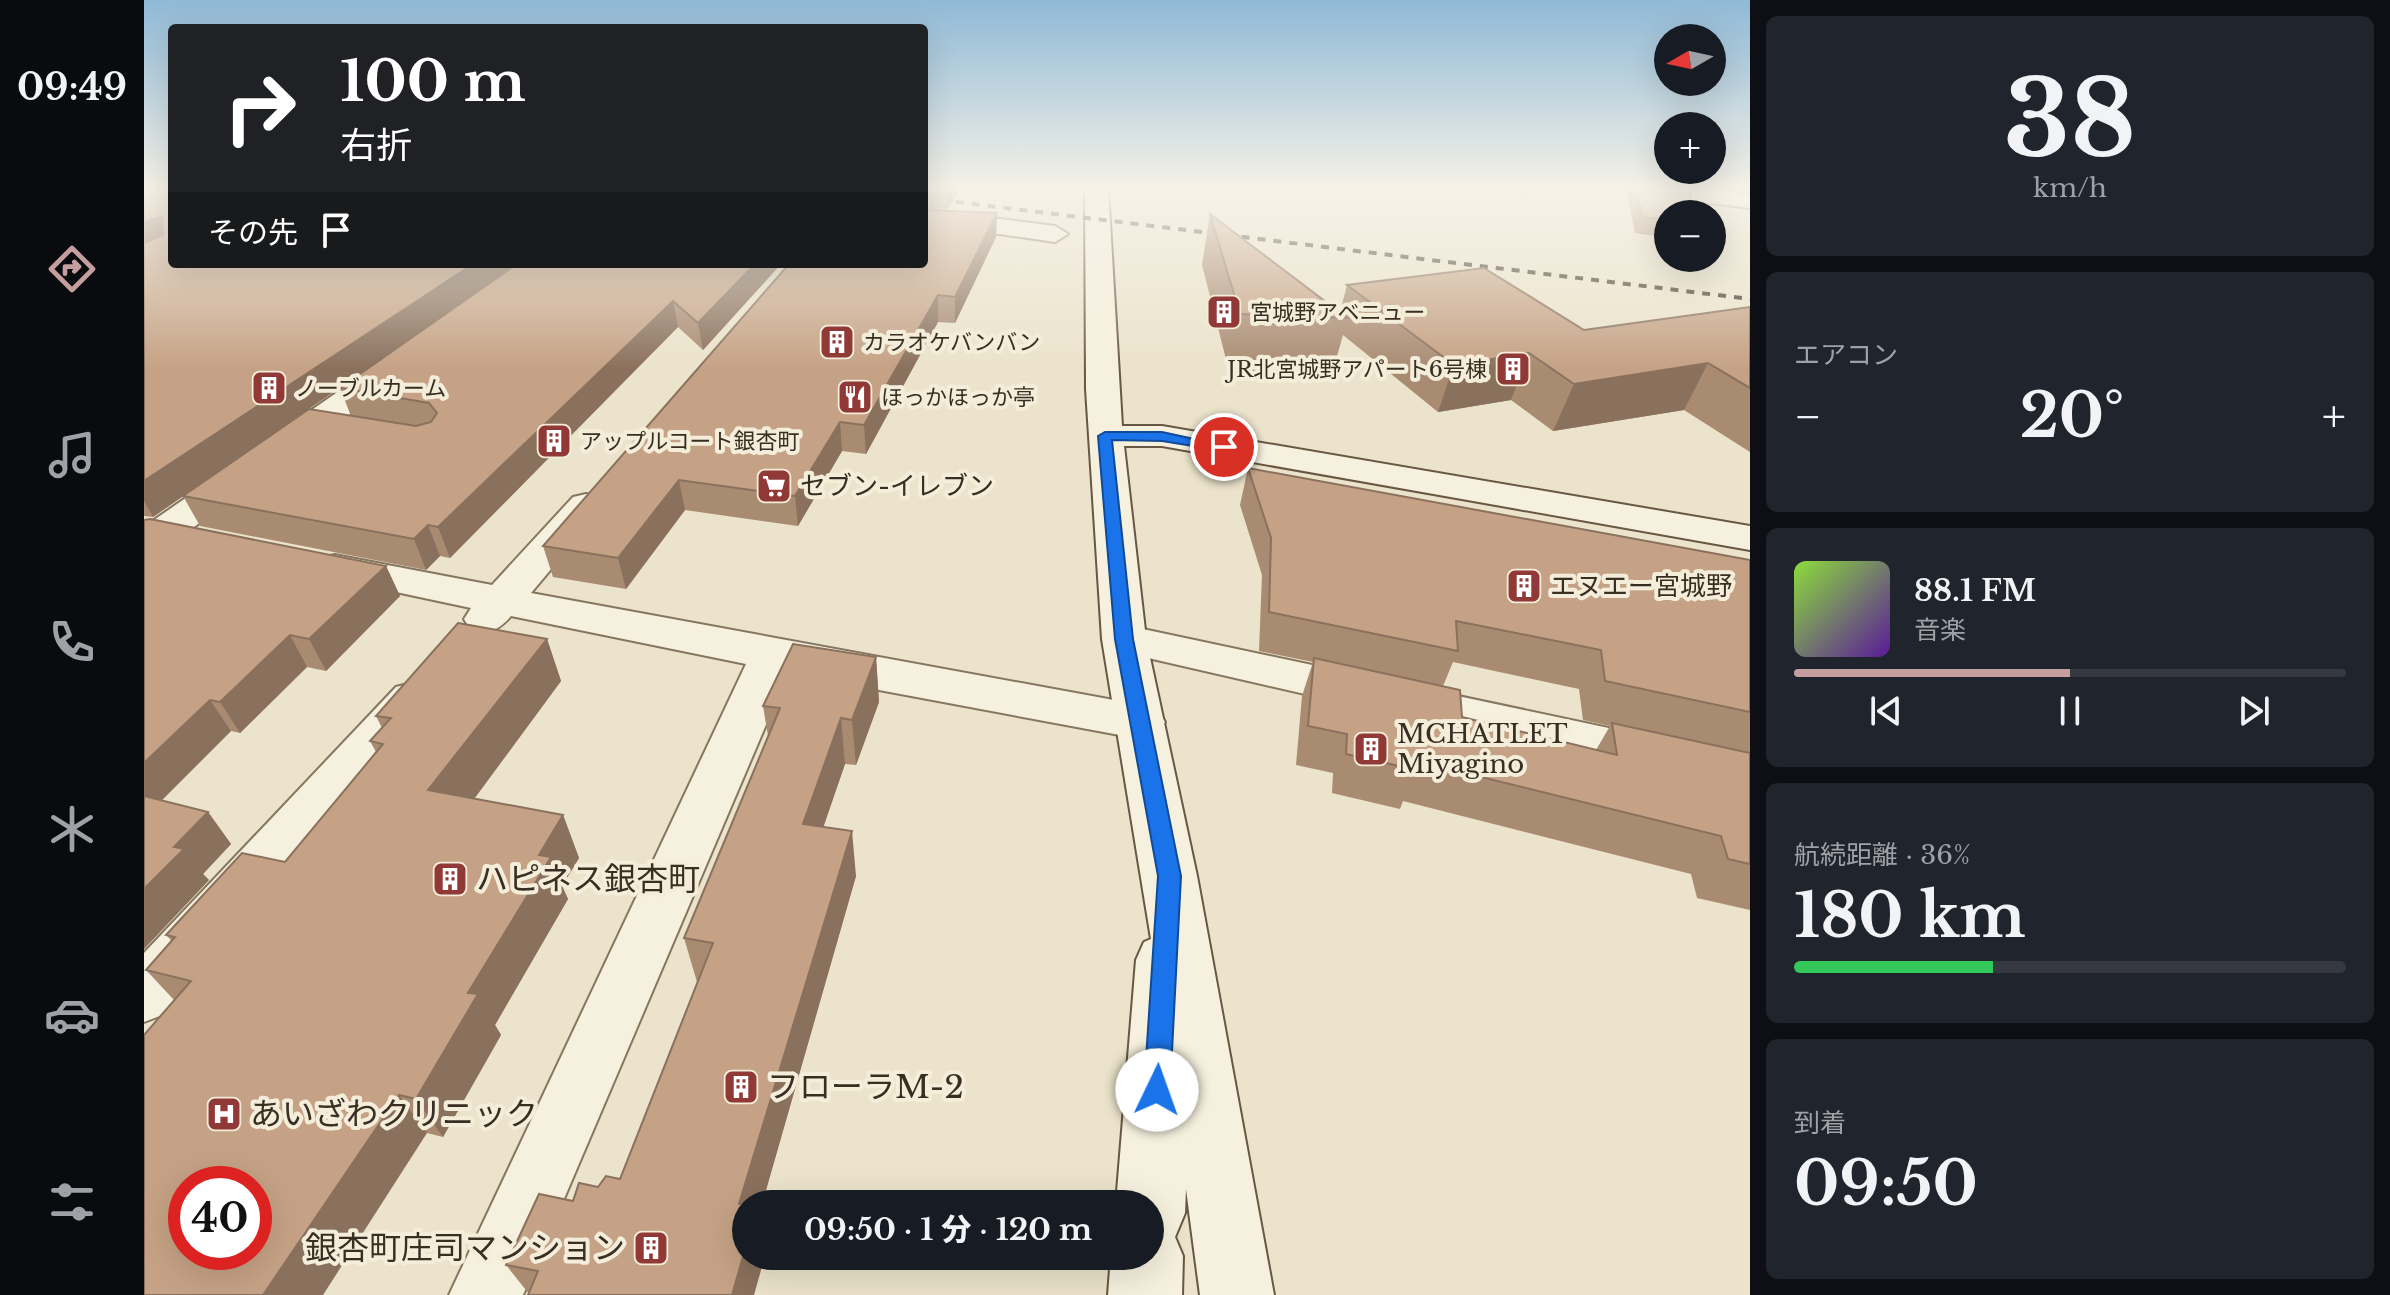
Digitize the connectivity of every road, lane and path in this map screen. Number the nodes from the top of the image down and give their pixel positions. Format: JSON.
{"nodes":[{"id":1,"x":1098,"y":248,"type":"edge"},
{"id":2,"x":422,"y":347,"type":"edge"},
{"id":3,"x":315,"y":424,"type":"junction"},
{"id":4,"x":357,"y":431,"type":"edge"},
{"id":5,"x":1105,"y":436,"type":"junction"},
{"id":6,"x":615,"y":473,"type":"edge"},
{"id":7,"x":150,"y":536,"type":"edge"},
{"id":8,"x":1750,"y":538,"type":"edge"},
{"id":9,"x":207,"y":542,"type":"edge"},
{"id":10,"x":301,"y":560,"type":"edge"},
{"id":11,"x":502,"y":600,"type":"junction"},
{"id":12,"x":1124,"y":639,"type":"junction"},
{"id":13,"x":773,"y":655,"type":"junction"},
{"id":14,"x":1141,"y":722,"type":"junction"},
{"id":15,"x":1750,"y":777,"type":"edge"},
{"id":16,"x":1170,"y":876,"type":"junction"},
{"id":17,"x":144,"y":995,"type":"edge"},
{"id":18,"x":1151,"y":1190,"type":"edge"},
{"id":19,"x":1146,"y":1270,"type":"edge"},
{"id":20,"x":486,"y":1295,"type":"edge"},
{"id":21,"x":1145,"y":1295,"type":"edge"},
{"id":22,"x":1237,"y":1295,"type":"edge"}],
"edges":[{"from":1,"to":5,"type":"street"},
{"from":2,"to":3,"type":"street"},
{"from":3,"to":4,"type":"street"},
{"from":3,"to":7,"type":"street"},
{"from":5,"to":8,"type":"street"},
{"from":5,"to":12,"type":"street"},
{"from":6,"to":11,"type":"street"},
{"from":7,"to":9,"type":"street"},
{"from":10,"to":11,"type":"street"},
{"from":11,"to":13,"type":"street"},
{"from":11,"to":17,"type":"street"},
{"from":12,"to":14,"type":"street"},
{"from":12,"to":15,"type":"street"},
{"from":13,"to":14,"type":"street"},
{"from":13,"to":20,"type":"street"},
{"from":14,"to":16,"type":"street"},
{"from":16,"to":18,"type":"street"},
{"from":16,"to":22,"type":"street"},
{"from":19,"to":21,"type":"street"}]}
